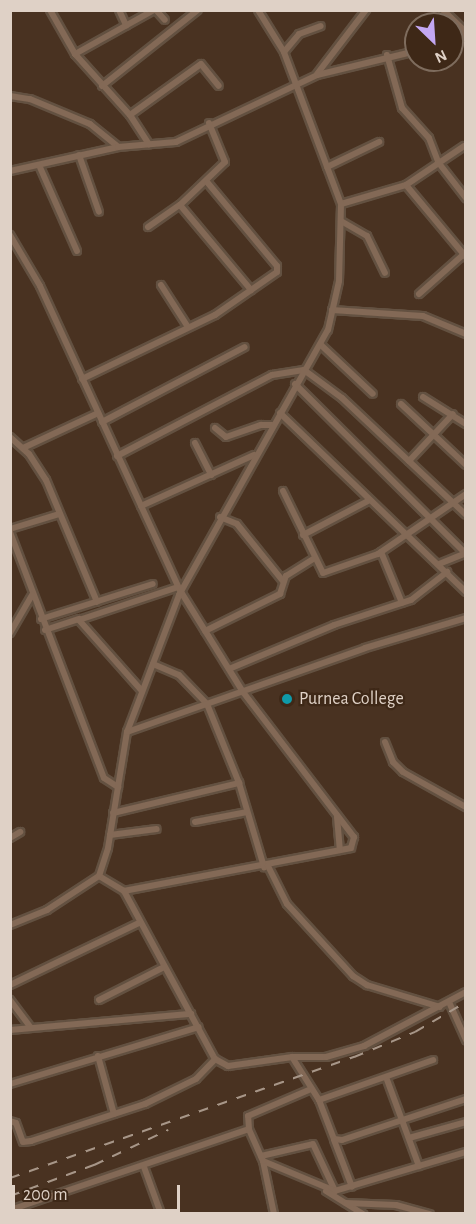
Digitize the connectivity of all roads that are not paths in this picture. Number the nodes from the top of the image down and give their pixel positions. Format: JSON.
{"nodes":[{"id":1,"x":50,"y":10,"type":"edge"},
{"id":2,"x":119,"y":10,"type":"edge"},
{"id":3,"x":155,"y":10,"type":"edge"},
{"id":4,"x":258,"y":10,"type":"edge"},
{"id":5,"x":366,"y":10,"type":"edge"},
{"id":6,"x":443,"y":10,"type":"edge"},
{"id":7,"x":196,"y":11,"type":"edge"},
{"id":8,"x":165,"y":20,"type":"dead end"},
{"id":9,"x":126,"y":25,"type":"junction"},
{"id":10,"x":321,"y":26,"type":"dead end"},
{"id":11,"x":465,"y":33,"type":"edge"},
{"id":12,"x":284,"y":52,"type":"junction"},
{"id":13,"x":404,"y":53,"type":"edge"},
{"id":14,"x":75,"y":54,"type":"junction"},
{"id":15,"x":387,"y":55,"type":"junction"},
{"id":16,"x":317,"y":75,"type":"junction"},
{"id":17,"x":295,"y":84,"type":"junction"},
{"id":18,"x":102,"y":86,"type":"junction"},
{"id":19,"x":219,"y":86,"type":"dead end"},
{"id":20,"x":10,"y":96,"type":"edge"},
{"id":21,"x":130,"y":116,"type":"junction"},
{"id":22,"x":209,"y":123,"type":"junction"},
{"id":23,"x":379,"y":142,"type":"dead end"},
{"id":24,"x":149,"y":144,"type":"junction"},
{"id":25,"x":464,"y":146,"type":"dead end"},
{"id":26,"x":118,"y":147,"type":"junction"},
{"id":27,"x":80,"y":155,"type":"junction"},
{"id":28,"x":438,"y":162,"type":"junction"},
{"id":29,"x":39,"y":165,"type":"junction"},
{"id":30,"x":327,"y":167,"type":"junction"},
{"id":31,"x":10,"y":171,"type":"edge"},
{"id":32,"x":207,"y":182,"type":"junction"},
{"id":33,"x":406,"y":185,"type":"junction"},
{"id":34,"x":465,"y":198,"type":"edge"},
{"id":35,"x":341,"y":204,"type":"junction"},
{"id":36,"x":180,"y":206,"type":"junction"},
{"id":37,"x":99,"y":212,"type":"dead end"},
{"id":38,"x":341,"y":221,"type":"junction"},
{"id":39,"x":148,"y":227,"type":"dead end"},
{"id":40,"x":10,"y":235,"type":"edge"},
{"id":41,"x":18,"y":248,"type":"junction"},
{"id":42,"x":77,"y":251,"type":"dead end"},
{"id":43,"x":10,"y":252,"type":"edge"},
{"id":44,"x":464,"y":256,"type":"edge"},
{"id":45,"x":385,"y":273,"type":"dead end"},
{"id":46,"x":161,"y":285,"type":"dead end"},
{"id":47,"x":251,"y":290,"type":"junction"},
{"id":48,"x":419,"y":294,"type":"dead end"},
{"id":49,"x":332,"y":310,"type":"junction"},
{"id":50,"x":188,"y":327,"type":"junction"},
{"id":51,"x":465,"y":334,"type":"edge"},
{"id":52,"x":321,"y":345,"type":"junction"},
{"id":53,"x":245,"y":347,"type":"dead end"},
{"id":54,"x":304,"y":370,"type":"junction"},
{"id":55,"x":82,"y":379,"type":"junction"},
{"id":56,"x":295,"y":384,"type":"junction"},
{"id":57,"x":373,"y":394,"type":"dead end"},
{"id":58,"x":423,"y":397,"type":"dead end"},
{"id":59,"x":401,"y":404,"type":"dead end"},
{"id":60,"x":98,"y":413,"type":"junction"},
{"id":61,"x":280,"y":413,"type":"junction"},
{"id":62,"x":453,"y":414,"type":"junction"},
{"id":63,"x":102,"y":423,"type":"junction"},
{"id":64,"x":465,"y":424,"type":"edge"},
{"id":65,"x":272,"y":425,"type":"junction"},
{"id":66,"x":215,"y":428,"type":"dead end"},
{"id":67,"x":434,"y":435,"type":"junction"},
{"id":68,"x":10,"y":438,"type":"edge"},
{"id":69,"x":195,"y":443,"type":"dead end"},
{"id":70,"x":23,"y":448,"type":"junction"},
{"id":71,"x":255,"y":455,"type":"junction"},
{"id":72,"x":117,"y":456,"type":"junction"},
{"id":73,"x":409,"y":461,"type":"junction"},
{"id":74,"x":465,"y":465,"type":"edge"},
{"id":75,"x":211,"y":476,"type":"junction"},
{"id":76,"x":283,"y":491,"type":"dead end"},
{"id":77,"x":465,"y":494,"type":"edge"},
{"id":78,"x":368,"y":501,"type":"junction"},
{"id":79,"x":453,"y":503,"type":"junction"},
{"id":80,"x":141,"y":506,"type":"junction"},
{"id":81,"x":59,"y":514,"type":"junction"},
{"id":82,"x":465,"y":515,"type":"edge"},
{"id":83,"x":220,"y":517,"type":"junction"},
{"id":84,"x":429,"y":519,"type":"junction"},
{"id":85,"x":10,"y":531,"type":"edge"},
{"id":86,"x":303,"y":535,"type":"junction"},
{"id":87,"x":407,"y":536,"type":"junction"},
{"id":88,"x":381,"y":552,"type":"junction"},
{"id":89,"x":465,"y":553,"type":"edge"},
{"id":90,"x":314,"y":560,"type":"junction"},
{"id":91,"x":438,"y":564,"type":"junction"},
{"id":92,"x":447,"y":573,"type":"junction"},
{"id":93,"x":283,"y":581,"type":"junction"},
{"id":94,"x":153,"y":584,"type":"dead end"},
{"id":95,"x":179,"y":589,"type":"junction"},
{"id":96,"x":465,"y":592,"type":"edge"},
{"id":97,"x":32,"y":596,"type":"junction"},
{"id":98,"x":97,"y":602,"type":"junction"},
{"id":99,"x":402,"y":603,"type":"junction"},
{"id":100,"x":465,"y":618,"type":"edge"},
{"id":101,"x":41,"y":619,"type":"junction"},
{"id":102,"x":80,"y":619,"type":"junction"},
{"id":103,"x":45,"y":630,"type":"junction"},
{"id":104,"x":205,"y":631,"type":"junction"},
{"id":105,"x":10,"y":633,"type":"edge"},
{"id":106,"x":153,"y":664,"type":"junction"},
{"id":107,"x":229,"y":669,"type":"junction"},
{"id":108,"x":142,"y":691,"type":"junction"},
{"id":109,"x":243,"y":692,"type":"junction"},
{"id":110,"x":207,"y":704,"type":"junction"},
{"id":111,"x":127,"y":732,"type":"junction"},
{"id":112,"x":385,"y":742,"type":"dead end"},
{"id":113,"x":239,"y":783,"type":"junction"},
{"id":114,"x":118,"y":787,"type":"junction"},
{"id":115,"x":465,"y":807,"type":"edge"},
{"id":116,"x":247,"y":812,"type":"junction"},
{"id":117,"x":113,"y":813,"type":"junction"},
{"id":118,"x":337,"y":817,"type":"junction"},
{"id":119,"x":195,"y":822,"type":"dead end"},
{"id":120,"x":157,"y":830,"type":"dead end"},
{"id":121,"x":20,"y":832,"type":"dead end"},
{"id":122,"x":110,"y":835,"type":"junction"},
{"id":123,"x":10,"y":838,"type":"edge"},
{"id":124,"x":340,"y":850,"type":"junction"},
{"id":125,"x":266,"y":866,"type":"junction"},
{"id":126,"x":99,"y":876,"type":"junction"},
{"id":127,"x":124,"y":891,"type":"junction"},
{"id":128,"x":139,"y":923,"type":"junction"},
{"id":129,"x":10,"y":924,"type":"edge"},
{"id":130,"x":164,"y":967,"type":"junction"},
{"id":131,"x":10,"y":985,"type":"edge"},
{"id":132,"x":465,"y":992,"type":"edge"},
{"id":133,"x":10,"y":1000,"type":"edge"},
{"id":134,"x":99,"y":1000,"type":"dead end"},
{"id":135,"x":449,"y":1002,"type":"junction"},
{"id":136,"x":440,"y":1007,"type":"junction"},
{"id":137,"x":191,"y":1014,"type":"junction"},
{"id":138,"x":199,"y":1027,"type":"junction"},
{"id":139,"x":31,"y":1028,"type":"junction"},
{"id":140,"x":10,"y":1030,"type":"edge"},
{"id":141,"x":465,"y":1040,"type":"edge"},
{"id":142,"x":98,"y":1056,"type":"junction"},
{"id":143,"x":292,"y":1057,"type":"junction"},
{"id":144,"x":215,"y":1059,"type":"junction"},
{"id":145,"x":433,"y":1060,"type":"dead end"},
{"id":146,"x":386,"y":1077,"type":"junction"},
{"id":147,"x":10,"y":1084,"type":"edge"},
{"id":148,"x":309,"y":1090,"type":"junction"},
{"id":149,"x":465,"y":1099,"type":"edge"},
{"id":150,"x":319,"y":1100,"type":"junction"},
{"id":151,"x":114,"y":1114,"type":"junction"},
{"id":152,"x":402,"y":1120,"type":"junction"},
{"id":153,"x":10,"y":1121,"type":"edge"},
{"id":154,"x":465,"y":1122,"type":"edge"},
{"id":155,"x":249,"y":1129,"type":"junction"},
{"id":156,"x":409,"y":1138,"type":"junction"},
{"id":157,"x":334,"y":1139,"type":"junction"},
{"id":158,"x":465,"y":1152,"type":"edge"},
{"id":159,"x":262,"y":1159,"type":"junction"},
{"id":160,"x":419,"y":1166,"type":"junction"},
{"id":161,"x":144,"y":1167,"type":"junction"},
{"id":162,"x":318,"y":1186,"type":"junction"},
{"id":163,"x":352,"y":1187,"type":"junction"},
{"id":164,"x":335,"y":1191,"type":"junction"},
{"id":165,"x":346,"y":1203,"type":"junction"},
{"id":166,"x":10,"y":1210,"type":"edge"},
{"id":167,"x":272,"y":1213,"type":"edge"},
{"id":168,"x":161,"y":1214,"type":"edge"},
{"id":169,"x":363,"y":1214,"type":"edge"},
{"id":170,"x":430,"y":1214,"type":"edge"}],
"edges":[{"from":1,"to":14,"type":"street"},
{"from":2,"to":9,"type":"street"},
{"from":3,"to":8,"type":"street"},
{"from":3,"to":9,"type":"street"},
{"from":4,"to":12,"type":"street"},
{"from":5,"to":16,"type":"street"},
{"from":6,"to":11,"type":"street"},
{"from":7,"to":18,"type":"street"},
{"from":9,"to":14,"type":"street"},
{"from":10,"to":12,"type":"street"},
{"from":12,"to":17,"type":"street"},
{"from":13,"to":15,"type":"street"},
{"from":14,"to":18,"type":"street"},
{"from":15,"to":16,"type":"street"},
{"from":15,"to":28,"type":"street"},
{"from":16,"to":17,"type":"street"},
{"from":17,"to":22,"type":"street"},
{"from":17,"to":30,"type":"street"},
{"from":18,"to":21,"type":"street"},
{"from":19,"to":21,"type":"street"},
{"from":20,"to":26,"type":"street"},
{"from":21,"to":24,"type":"street"},
{"from":22,"to":24,"type":"street"},
{"from":22,"to":32,"type":"street"},
{"from":23,"to":30,"type":"street"},
{"from":24,"to":26,"type":"street"},
{"from":25,"to":28,"type":"street"},
{"from":26,"to":27,"type":"street"},
{"from":27,"to":29,"type":"street"},
{"from":27,"to":37,"type":"street"},
{"from":28,"to":33,"type":"street"},
{"from":28,"to":34,"type":"street"},
{"from":29,"to":31,"type":"street"},
{"from":29,"to":42,"type":"street"},
{"from":30,"to":35,"type":"street"},
{"from":32,"to":36,"type":"street"},
{"from":32,"to":47,"type":"street"},
{"from":33,"to":35,"type":"street"},
{"from":33,"to":44,"type":"street"},
{"from":35,"to":38,"type":"street"},
{"from":36,"to":39,"type":"street"},
{"from":36,"to":47,"type":"street"},
{"from":38,"to":45,"type":"street"},
{"from":38,"to":49,"type":"street"},
{"from":40,"to":41,"type":"street"},
{"from":41,"to":43,"type":"street"},
{"from":41,"to":55,"type":"street"},
{"from":44,"to":48,"type":"street"},
{"from":46,"to":50,"type":"street"},
{"from":47,"to":50,"type":"street"},
{"from":49,"to":51,"type":"street"},
{"from":49,"to":52,"type":"street"},
{"from":50,"to":55,"type":"street"},
{"from":52,"to":54,"type":"street"},
{"from":52,"to":57,"type":"street"},
{"from":53,"to":63,"type":"street"},
{"from":54,"to":56,"type":"street"},
{"from":54,"to":72,"type":"street"},
{"from":54,"to":73,"type":"street"},
{"from":55,"to":60,"type":"street"},
{"from":56,"to":61,"type":"street"},
{"from":56,"to":84,"type":"street"},
{"from":58,"to":62,"type":"street"},
{"from":59,"to":67,"type":"street"},
{"from":60,"to":63,"type":"street"},
{"from":60,"to":70,"type":"street"},
{"from":61,"to":65,"type":"street"},
{"from":61,"to":78,"type":"street"},
{"from":62,"to":64,"type":"street"},
{"from":62,"to":67,"type":"street"},
{"from":63,"to":72,"type":"street"},
{"from":65,"to":66,"type":"street"},
{"from":65,"to":71,"type":"street"},
{"from":67,"to":73,"type":"street"},
{"from":67,"to":74,"type":"street"},
{"from":68,"to":70,"type":"street"},
{"from":69,"to":75,"type":"street"},
{"from":70,"to":81,"type":"street"},
{"from":71,"to":75,"type":"street"},
{"from":71,"to":83,"type":"street"},
{"from":72,"to":80,"type":"street"},
{"from":73,"to":79,"type":"street"},
{"from":75,"to":80,"type":"street"},
{"from":76,"to":86,"type":"street"},
{"from":77,"to":79,"type":"street"},
{"from":78,"to":86,"type":"street"},
{"from":78,"to":87,"type":"street"},
{"from":79,"to":82,"type":"street"},
{"from":79,"to":84,"type":"street"},
{"from":80,"to":95,"type":"street"},
{"from":81,"to":85,"type":"street"},
{"from":81,"to":98,"type":"street"},
{"from":83,"to":93,"type":"street"},
{"from":83,"to":95,"type":"street"},
{"from":84,"to":87,"type":"street"},
{"from":84,"to":89,"type":"street"},
{"from":85,"to":97,"type":"street"},
{"from":86,"to":90,"type":"street"},
{"from":87,"to":88,"type":"street"},
{"from":87,"to":91,"type":"street"},
{"from":88,"to":90,"type":"street"},
{"from":88,"to":99,"type":"street"},
{"from":89,"to":91,"type":"street"},
{"from":90,"to":93,"type":"street"},
{"from":91,"to":92,"type":"street"},
{"from":92,"to":96,"type":"street"},
{"from":92,"to":99,"type":"street"},
{"from":93,"to":104,"type":"street"},
{"from":94,"to":98,"type":"street"},
{"from":95,"to":102,"type":"street"},
{"from":95,"to":104,"type":"street"},
{"from":95,"to":106,"type":"street"},
{"from":97,"to":101,"type":"street"},
{"from":97,"to":105,"type":"street"},
{"from":98,"to":101,"type":"street"},
{"from":99,"to":107,"type":"street"},
{"from":100,"to":109,"type":"street"},
{"from":101,"to":103,"type":"street"},
{"from":102,"to":103,"type":"street"},
{"from":102,"to":108,"type":"street"},
{"from":103,"to":114,"type":"street"},
{"from":104,"to":107,"type":"street"},
{"from":106,"to":108,"type":"street"},
{"from":106,"to":110,"type":"street"},
{"from":107,"to":109,"type":"street"},
{"from":108,"to":111,"type":"street"},
{"from":109,"to":110,"type":"street"},
{"from":109,"to":118,"type":"street"},
{"from":110,"to":111,"type":"street"},
{"from":110,"to":113,"type":"street"},
{"from":111,"to":114,"type":"street"},
{"from":112,"to":115,"type":"street"},
{"from":113,"to":116,"type":"street"},
{"from":113,"to":117,"type":"street"},
{"from":114,"to":117,"type":"street"},
{"from":116,"to":119,"type":"street"},
{"from":116,"to":125,"type":"street"},
{"from":117,"to":122,"type":"street"},
{"from":118,"to":124,"type":"street"},
{"from":118,"to":124,"type":"street"},
{"from":120,"to":122,"type":"street"},
{"from":121,"to":123,"type":"street"},
{"from":122,"to":126,"type":"street"},
{"from":124,"to":125,"type":"street"},
{"from":125,"to":127,"type":"street"},
{"from":125,"to":136,"type":"street"},
{"from":126,"to":127,"type":"street"},
{"from":126,"to":129,"type":"street"},
{"from":127,"to":128,"type":"street"},
{"from":128,"to":130,"type":"street"},
{"from":128,"to":131,"type":"street"},
{"from":130,"to":134,"type":"street"},
{"from":130,"to":137,"type":"street"},
{"from":132,"to":135,"type":"street"},
{"from":133,"to":139,"type":"street"},
{"from":135,"to":136,"type":"street"},
{"from":135,"to":141,"type":"street"},
{"from":136,"to":143,"type":"street"},
{"from":137,"to":138,"type":"street"},
{"from":137,"to":139,"type":"street"},
{"from":138,"to":142,"type":"street"},
{"from":138,"to":144,"type":"street"},
{"from":139,"to":140,"type":"street"},
{"from":142,"to":147,"type":"street"},
{"from":142,"to":151,"type":"street"},
{"from":143,"to":144,"type":"street"},
{"from":143,"to":148,"type":"street"},
{"from":144,"to":151,"type":"street"},
{"from":145,"to":146,"type":"street"},
{"from":146,"to":150,"type":"street"},
{"from":146,"to":152,"type":"street"},
{"from":148,"to":150,"type":"street"},
{"from":148,"to":155,"type":"street"},
{"from":149,"to":152,"type":"street"},
{"from":150,"to":157,"type":"street"},
{"from":151,"to":153,"type":"street"},
{"from":152,"to":156,"type":"street"},
{"from":152,"to":157,"type":"street"},
{"from":154,"to":156,"type":"street"},
{"from":155,"to":159,"type":"street"},
{"from":155,"to":161,"type":"street"},
{"from":156,"to":160,"type":"street"},
{"from":157,"to":163,"type":"street"},
{"from":158,"to":160,"type":"street"},
{"from":159,"to":162,"type":"street"},
{"from":159,"to":164,"type":"street"},
{"from":159,"to":167,"type":"street"},
{"from":160,"to":163,"type":"street"},
{"from":161,"to":166,"type":"street"},
{"from":161,"to":168,"type":"street"},
{"from":162,"to":164,"type":"street"},
{"from":162,"to":165,"type":"street"},
{"from":163,"to":164,"type":"street"},
{"from":165,"to":169,"type":"street"},
{"from":165,"to":170,"type":"street"}]}
